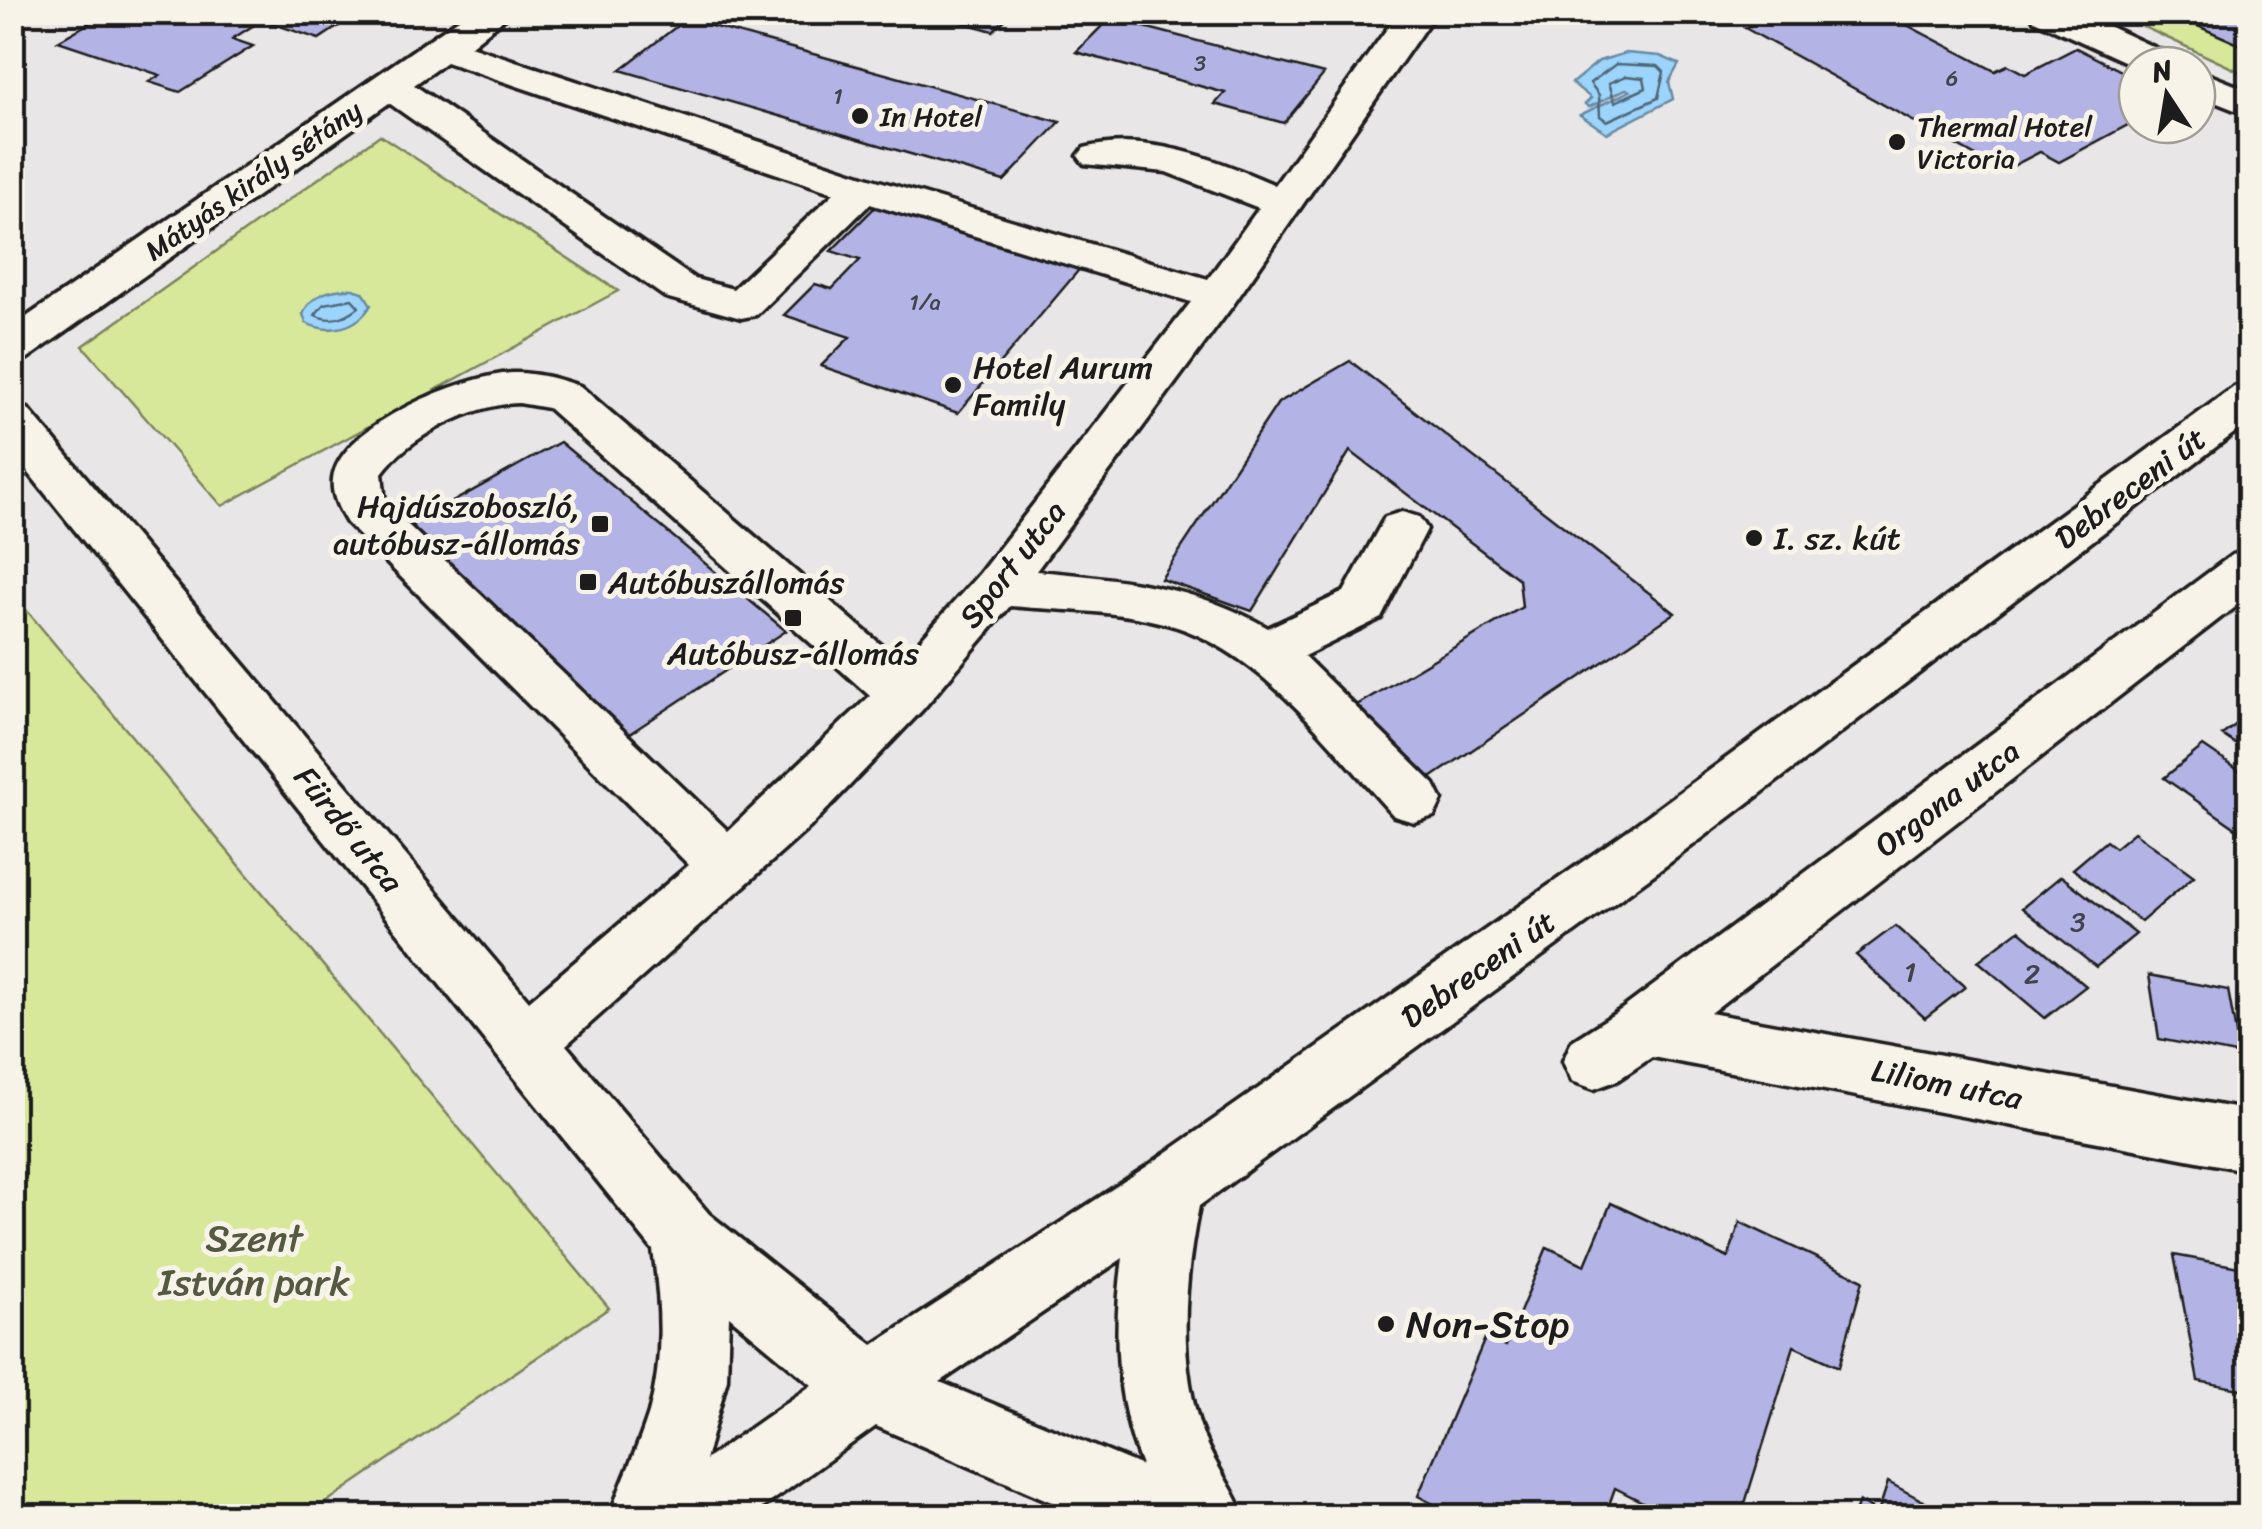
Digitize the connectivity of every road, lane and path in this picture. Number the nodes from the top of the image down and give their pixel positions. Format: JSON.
{"nodes":[{"id":1,"x":494,"y":12,"type":"edge"},
{"id":2,"x":1418,"y":12,"type":"edge"},
{"id":3,"x":2069,"y":17,"type":"edge"},
{"id":4,"x":2123,"y":45,"type":"edge"},
{"id":5,"x":442,"y":49,"type":"junction"},
{"id":6,"x":389,"y":85,"type":"junction"},
{"id":7,"x":2217,"y":90,"type":"edge"},
{"id":8,"x":2250,"y":105,"type":"edge"},
{"id":9,"x":1098,"y":156,"type":"dead end"},
{"id":10,"x":862,"y":189,"type":"junction"},
{"id":11,"x":1283,"y":204,"type":"junction"},
{"id":12,"x":1218,"y":296,"type":"junction"},
{"id":13,"x":12,"y":348,"type":"edge"},
{"id":14,"x":2250,"y":398,"type":"edge"},
{"id":15,"x":12,"y":420,"type":"edge"},
{"id":16,"x":1402,"y":529,"type":"dead end"},
{"id":17,"x":2250,"y":568,"type":"edge"},
{"id":18,"x":998,"y":586,"type":"junction"},
{"id":19,"x":1267,"y":651,"type":"junction"},
{"id":20,"x":904,"y":694,"type":"junction"},
{"id":21,"x":1414,"y":800,"type":"dead end"},
{"id":22,"x":726,"y":865,"type":"junction"},
{"id":23,"x":525,"y":1043,"type":"junction"},
{"id":24,"x":1619,"y":1044,"type":"joint"},
{"id":25,"x":2250,"y":1141,"type":"edge"},
{"id":26,"x":1169,"y":1189,"type":"junction"},
{"id":27,"x":684,"y":1237,"type":"junction"},
{"id":28,"x":871,"y":1388,"type":"junction"},
{"id":29,"x":646,"y":1516,"type":"edge"},
{"id":30,"x":691,"y":1516,"type":"edge"},
{"id":31,"x":1177,"y":1516,"type":"edge"},
{"id":32,"x":1208,"y":1516,"type":"edge"}],
"edges":[{"from":1,"to":5,"type":"street","name":"Mátyás király sétány"},
{"from":2,"to":11,"type":"street","name":"Sport utca"},
{"from":3,"to":4,"type":"street"},
{"from":5,"to":6,"type":"street","name":"Mátyás király sétány"},
{"from":5,"to":10,"type":"street"},
{"from":6,"to":10,"type":"street"},
{"from":6,"to":13,"type":"street","name":"Mátyás király sétány"},
{"from":7,"to":8,"type":"street"},
{"from":9,"to":11,"type":"street"},
{"from":10,"to":12,"type":"street"},
{"from":11,"to":12,"type":"street","name":"Sport utca"},
{"from":12,"to":18,"type":"street","name":"Sport utca"},
{"from":14,"to":26,"type":"street","name":"Debreceni út"},
{"from":15,"to":23,"type":"street","name":"Fürdő utca"},
{"from":16,"to":19,"type":"street"},
{"from":17,"to":24,"type":"street","name":"Orgona utca"},
{"from":18,"to":19,"type":"street"},
{"from":18,"to":20,"type":"street","name":"Sport utca"},
{"from":19,"to":21,"type":"street"},
{"from":20,"to":22,"type":"street","name":"Sport utca"},
{"from":20,"to":22,"type":"street"},
{"from":22,"to":23,"type":"street","name":"Sport utca"},
{"from":23,"to":27,"type":"street","name":"Fürdő utca"},
{"from":24,"to":25,"type":"street","name":"Liliom utca"},
{"from":26,"to":28,"type":"street","name":"Debreceni út"},
{"from":26,"to":32,"type":"street"},
{"from":27,"to":28,"type":"street","name":"Fürdő utca"},
{"from":27,"to":29,"type":"street","name":"Fürdő utca"},
{"from":28,"to":30,"type":"street","name":"Debreceni út"},
{"from":28,"to":31,"type":"street","name":"Fürdő utca"}]}
